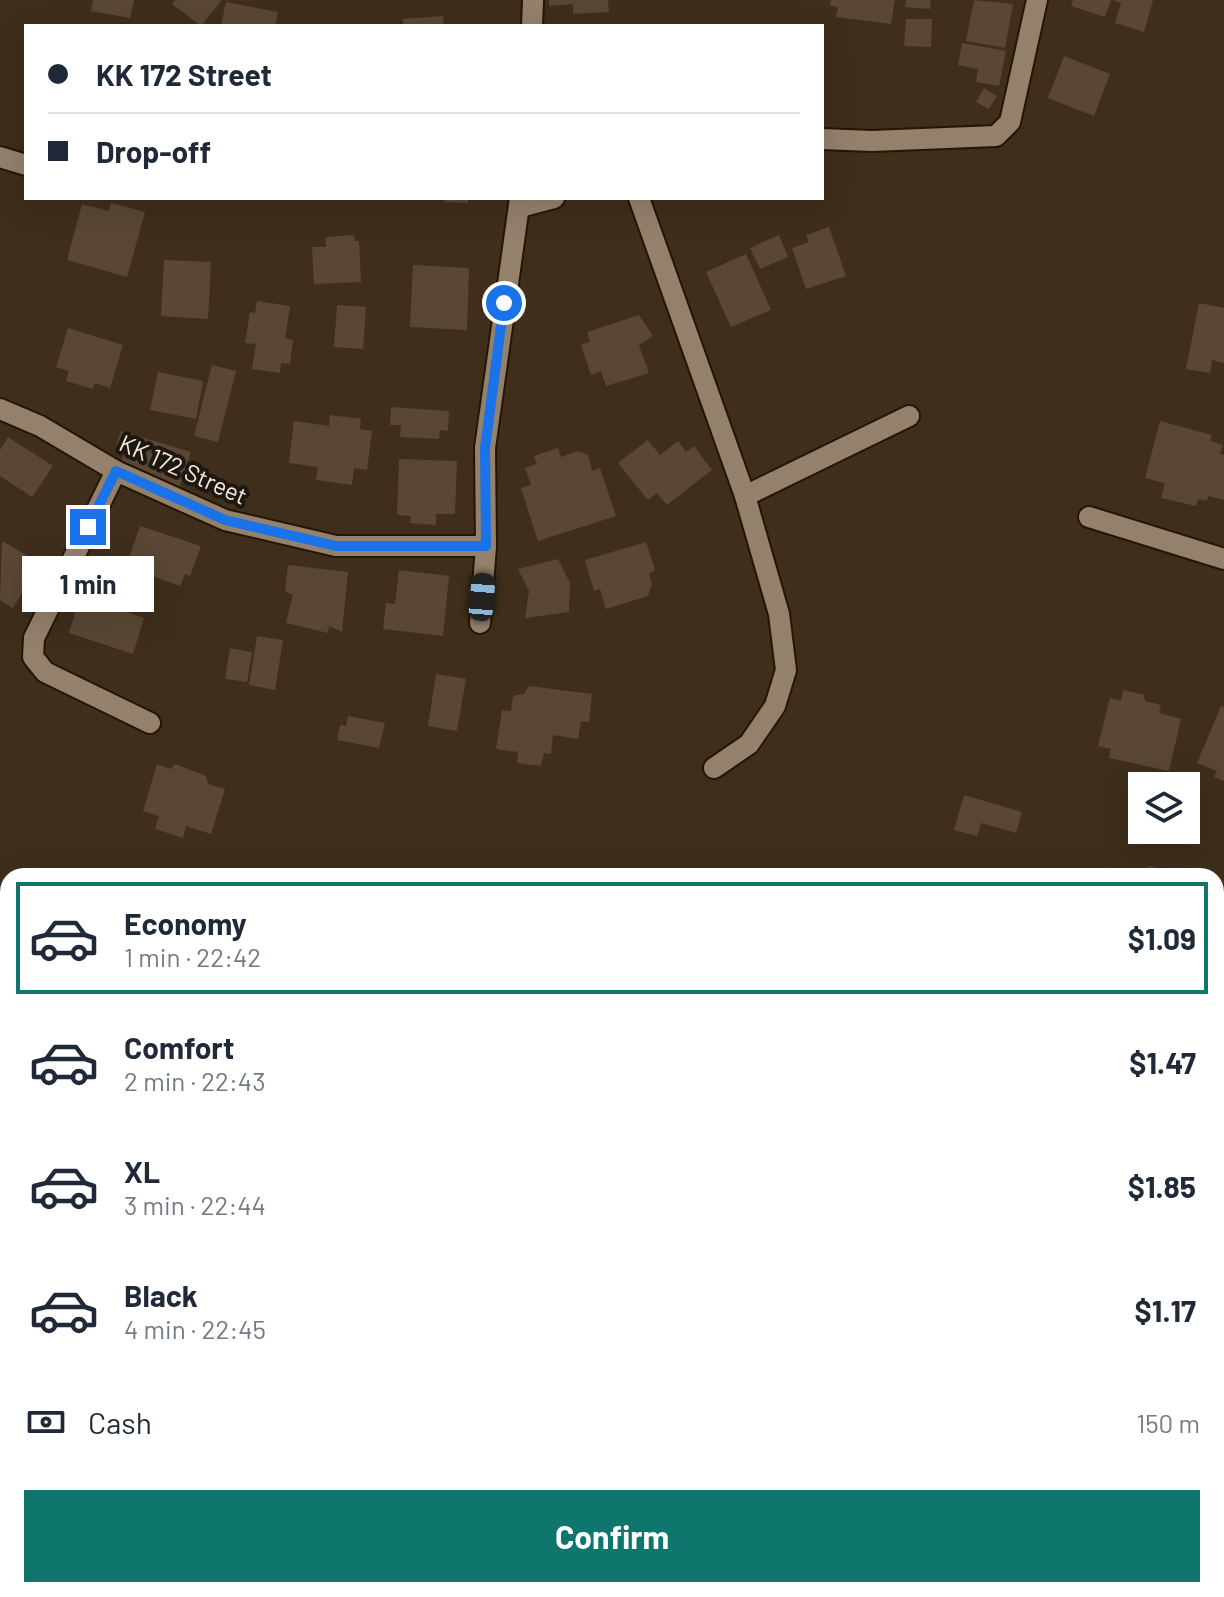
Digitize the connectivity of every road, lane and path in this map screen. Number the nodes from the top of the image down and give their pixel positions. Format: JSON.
{"nodes":[{"id":1,"x":533,"y":0,"type":"edge"},
{"id":2,"x":1037,"y":0,"type":"edge"},
{"id":3,"x":532,"y":24,"type":"edge"},
{"id":4,"x":824,"y":139,"type":"edge"},
{"id":5,"x":0,"y":157,"type":"edge"},
{"id":6,"x":24,"y":164,"type":"edge"},
{"id":7,"x":640,"y":200,"type":"edge"},
{"id":8,"x":520,"y":202,"type":"edge"},
{"id":9,"x":0,"y":409,"type":"edge"},
{"id":10,"x":909,"y":416,"type":"dead end"},
{"id":11,"x":116,"y":471,"type":"junction"},
{"id":12,"x":745,"y":496,"type":"junction"},
{"id":13,"x":1089,"y":517,"type":"dead end"},
{"id":14,"x":486,"y":546,"type":"junction"},
{"id":15,"x":1224,"y":559,"type":"edge"},
{"id":16,"x":480,"y":623,"type":"dead end"},
{"id":17,"x":150,"y":723,"type":"dead end"},
{"id":18,"x":714,"y":768,"type":"dead end"}],
"edges":[{"from":1,"to":3,"type":"street"},
{"from":2,"to":4,"type":"street"},
{"from":5,"to":6,"type":"street"},
{"from":7,"to":12,"type":"street"},
{"from":8,"to":14,"type":"street"},
{"from":9,"to":11,"type":"street","name":"KK 172 Street"},
{"from":10,"to":12,"type":"street"},
{"from":11,"to":14,"type":"street","name":"KK 172 Street"},
{"from":11,"to":17,"type":"street"},
{"from":12,"to":18,"type":"street"},
{"from":13,"to":15,"type":"street"},
{"from":14,"to":16,"type":"street"}]}
